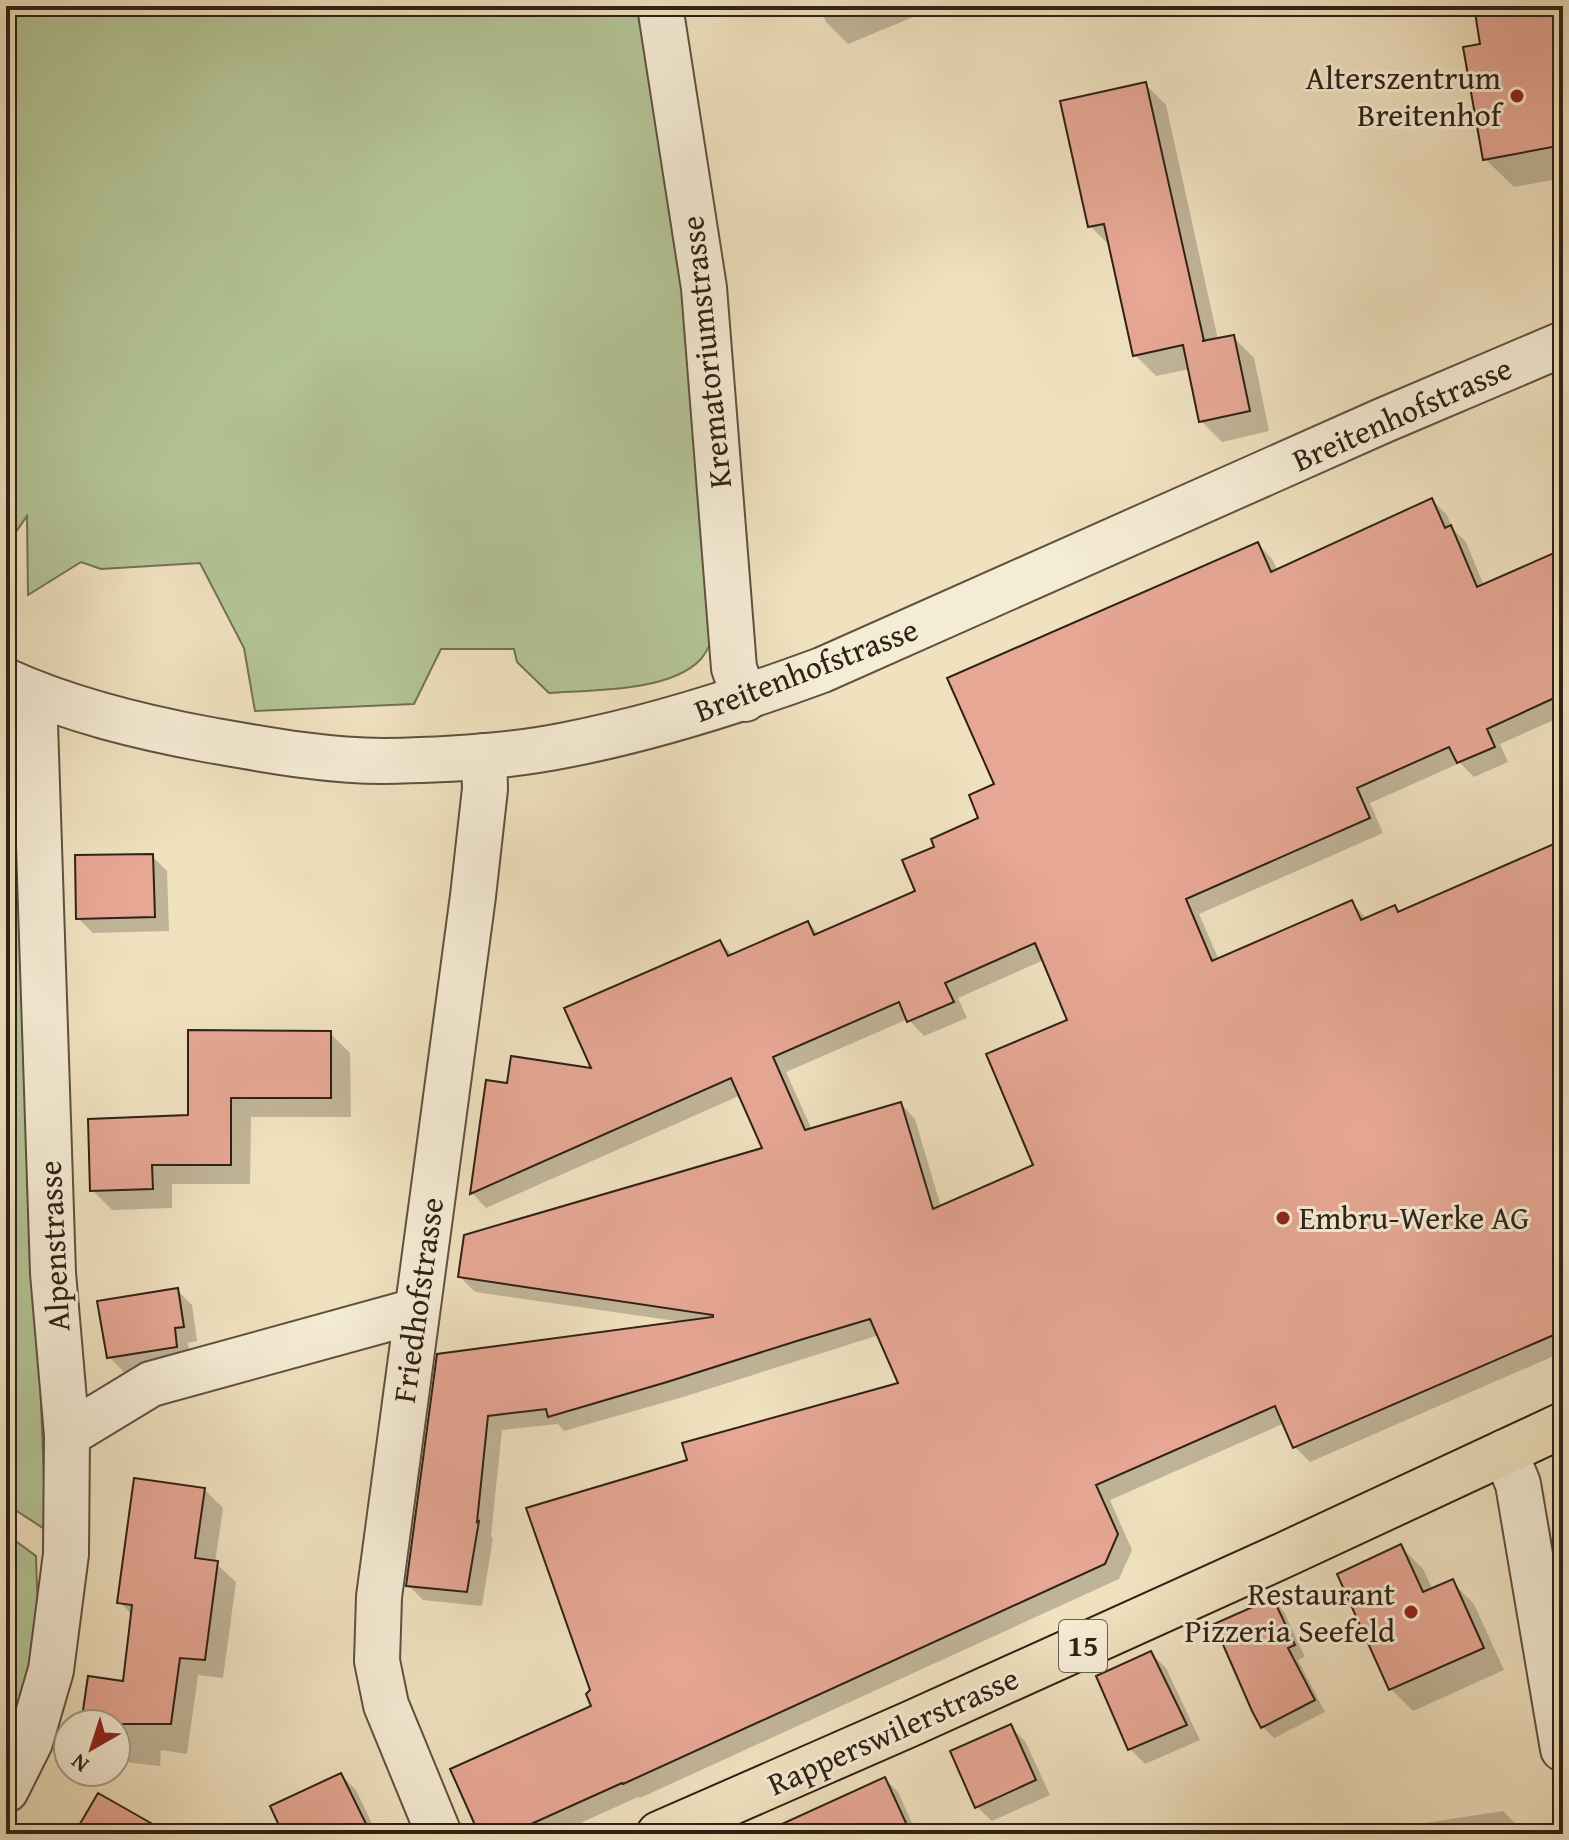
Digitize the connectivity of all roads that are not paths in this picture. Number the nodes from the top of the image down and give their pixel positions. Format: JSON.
{"nodes":[{"id":1,"x":660,"y":6,"type":"edge"},
{"id":2,"x":1563,"y":344,"type":"edge"},
{"id":3,"x":20,"y":687,"type":"edge"},
{"id":4,"x":745,"y":699,"type":"junction"},
{"id":5,"x":484,"y":756,"type":"junction"},
{"id":6,"x":416,"y":1311,"type":"junction"},
{"id":7,"x":1563,"y":1425,"type":"edge"},
{"id":8,"x":67,"y":1435,"type":"junction"},
{"id":9,"x":1505,"y":1452,"type":"junction"},
{"id":10,"x":1563,"y":1749,"type":"edge"},
{"id":11,"x":6,"y":1790,"type":"edge"},
{"id":12,"x":439,"y":1834,"type":"edge"},
{"id":13,"x":659,"y":1834,"type":"edge"}],
"edges":[{"from":1,"to":4,"type":"street","name":"Krematoriumstrasse"},
{"from":2,"to":4,"type":"street","name":"Breitenhofstrasse"},
{"from":3,"to":5,"type":"street","name":"Breitenhofstrasse"},
{"from":3,"to":8,"type":"street","name":"Alpenstrasse"},
{"from":4,"to":5,"type":"street","name":"Breitenhofstrasse"},
{"from":5,"to":6,"type":"street","name":"Friedhofstrasse"},
{"from":6,"to":8,"type":"street"},
{"from":6,"to":12,"type":"street","name":"Friedhofstrasse"},
{"from":7,"to":9,"type":"main road","name":"Rapperswilerstrasse","number":"15"},
{"from":8,"to":11,"type":"street","name":"Alpenstrasse"},
{"from":9,"to":10,"type":"street"},
{"from":9,"to":13,"type":"main road","name":"Rapperswilerstrasse","number":"15"}]}
